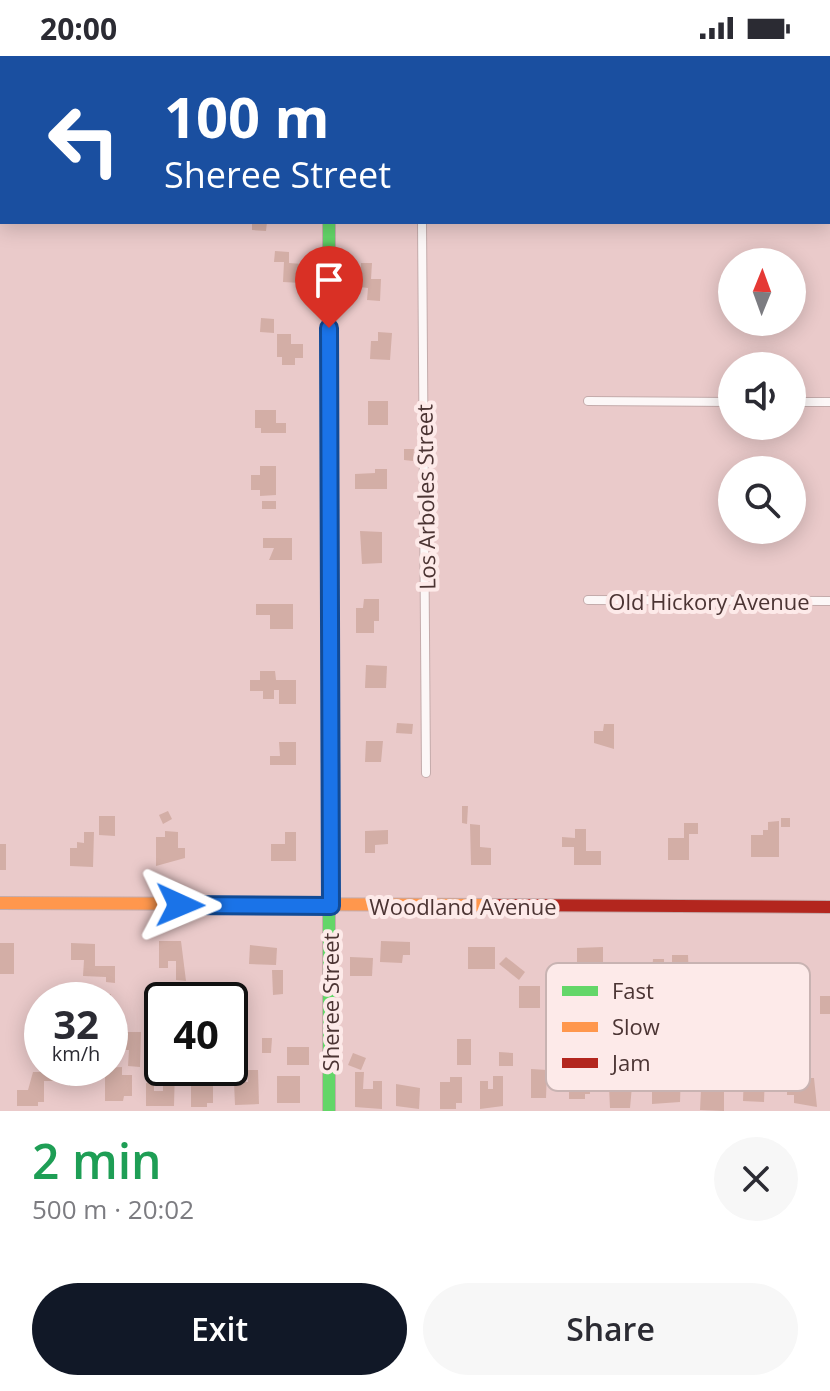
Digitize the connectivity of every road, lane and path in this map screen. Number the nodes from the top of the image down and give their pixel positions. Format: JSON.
{"nodes":[{"id":1,"x":329,"y":224,"type":"edge"},
{"id":2,"x":422,"y":224,"type":"edge"},
{"id":3,"x":588,"y":401,"type":"dead end"},
{"id":4,"x":718,"y":402,"type":"edge"},
{"id":5,"x":806,"y":402,"type":"edge"},
{"id":6,"x":830,"y":402,"type":"edge"},
{"id":7,"x":588,"y":600,"type":"dead end"},
{"id":8,"x":830,"y":601,"type":"edge"},
{"id":9,"x":426,"y":773,"type":"dead end"},
{"id":10,"x":0,"y":903,"type":"edge"},
{"id":11,"x":331,"y":906,"type":"junction"},
{"id":12,"x":830,"y":907,"type":"edge"},
{"id":13,"x":329,"y":1111,"type":"edge"}],
"edges":[{"from":1,"to":11,"type":"street","name":"Sheree Street"},
{"from":2,"to":9,"type":"street","name":"Los Arboles Street"},
{"from":3,"to":4,"type":"street"},
{"from":5,"to":6,"type":"street"},
{"from":7,"to":8,"type":"street","name":"Old Hickory Avenue"},
{"from":10,"to":11,"type":"street","name":"Woodland Avenue"},
{"from":11,"to":12,"type":"street","name":"Woodland Avenue"},
{"from":11,"to":13,"type":"street","name":"Sheree Street"}]}
